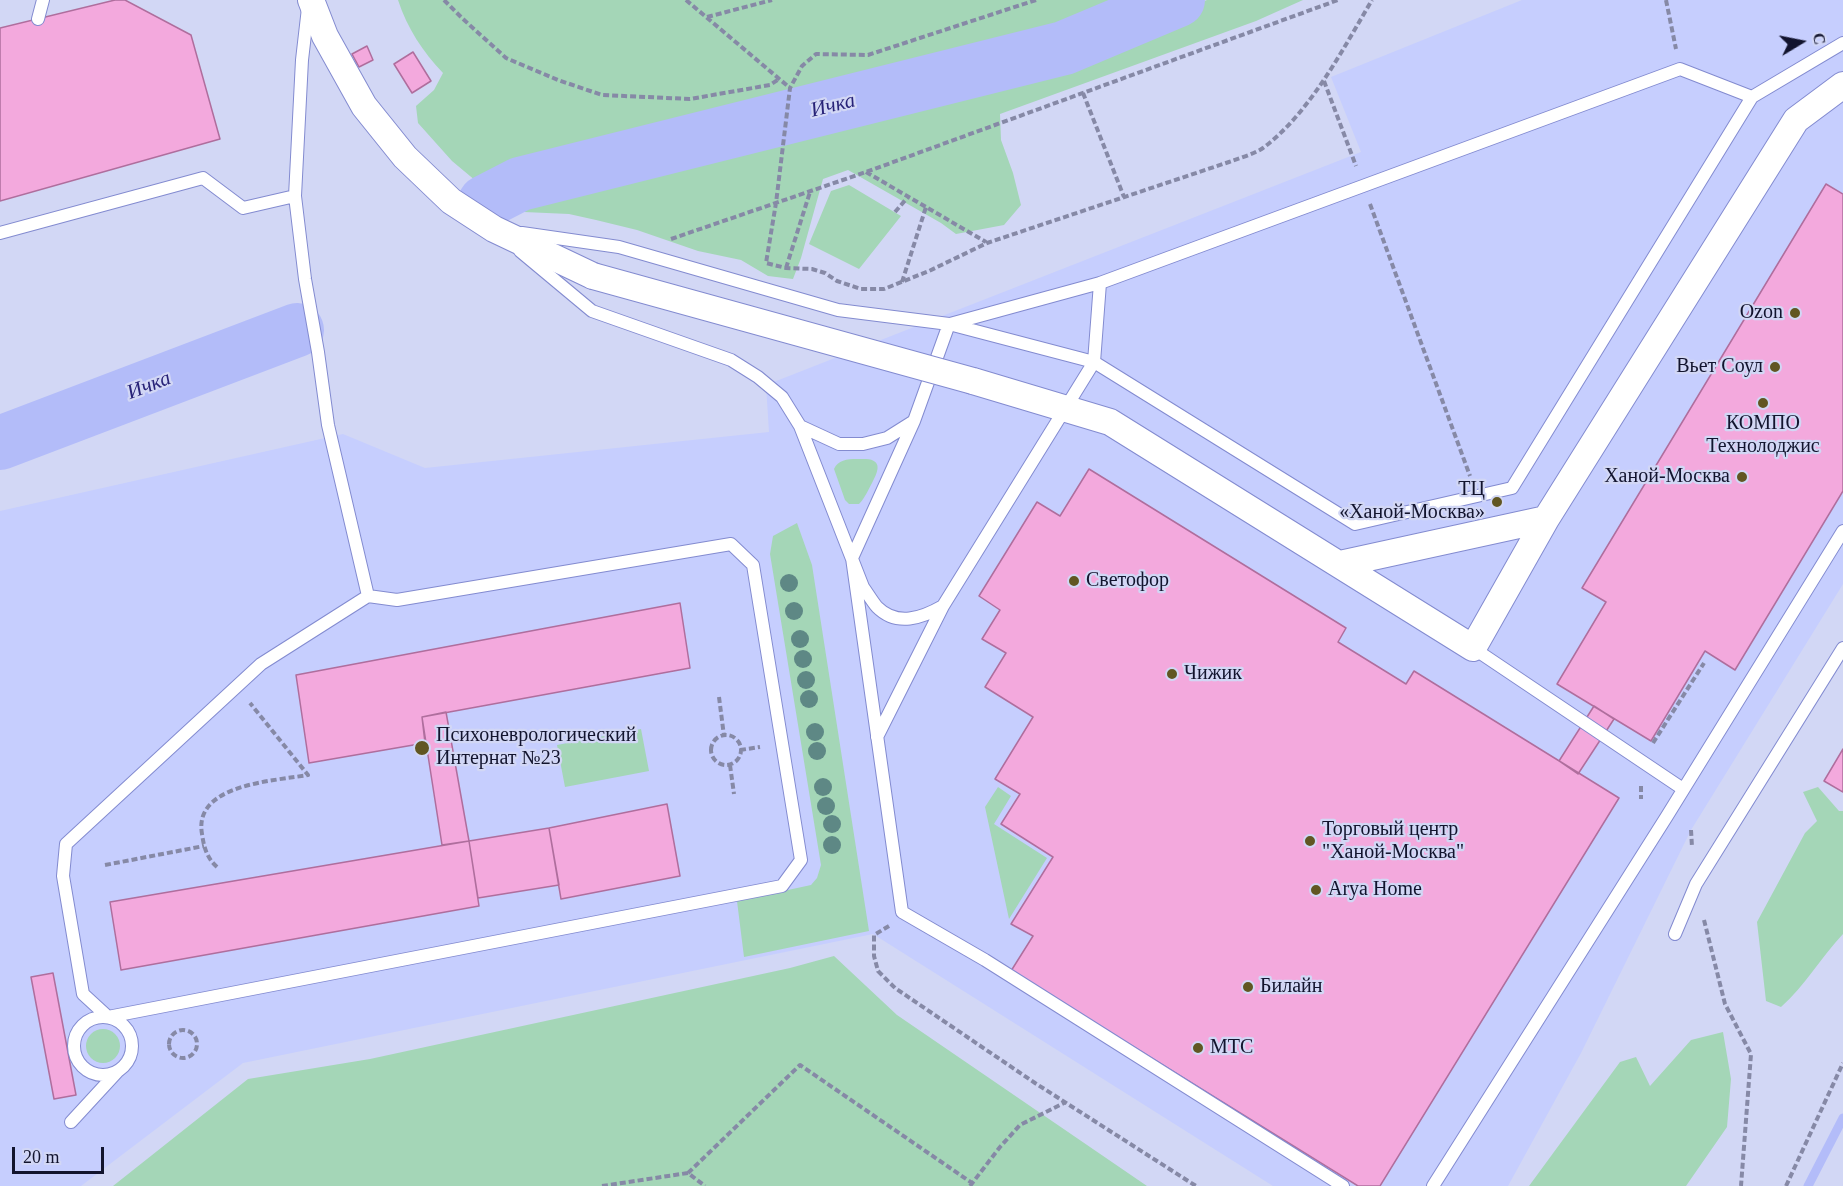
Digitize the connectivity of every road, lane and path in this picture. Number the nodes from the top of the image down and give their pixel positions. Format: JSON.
{"nodes":[{"id":1,"x":43,"y":0,"type":"edge"},
{"id":2,"x":310,"y":0,"type":"edge"},
{"id":3,"x":444,"y":0,"type":"edge"},
{"id":4,"x":686,"y":0,"type":"edge"},
{"id":5,"x":772,"y":0,"type":"edge"},
{"id":6,"x":1036,"y":0,"type":"edge"},
{"id":7,"x":1338,"y":0,"type":"edge"},
{"id":8,"x":1372,"y":0,"type":"edge"},
{"id":9,"x":1666,"y":0,"type":"edge"},
{"id":10,"x":707,"y":17,"type":"junction"},
{"id":11,"x":38,"y":19,"type":"dead end"},
{"id":12,"x":1843,"y":43,"type":"edge"},
{"id":13,"x":1680,"y":69,"type":"junction"},
{"id":14,"x":779,"y":79,"type":"junction"},
{"id":15,"x":1324,"y":80,"type":"junction"},
{"id":16,"x":1843,"y":86,"type":"edge"},
{"id":17,"x":790,"y":88,"type":"junction"},
{"id":18,"x":1083,"y":93,"type":"junction"},
{"id":19,"x":1752,"y":97,"type":"junction"},
{"id":20,"x":866,"y":172,"type":"junction"},
{"id":21,"x":1364,"y":187,"type":"junction"},
{"id":22,"x":810,"y":192,"type":"junction"},
{"id":23,"x":295,"y":196,"type":"junction"},
{"id":24,"x":908,"y":196,"type":"junction"},
{"id":25,"x":1124,"y":197,"type":"junction"},
{"id":26,"x":776,"y":203,"type":"junction"},
{"id":27,"x":926,"y":207,"type":"junction"},
{"id":28,"x":895,"y":212,"type":"dead end"},
{"id":29,"x":494,"y":230,"type":"junction"},
{"id":30,"x":0,"y":234,"type":"edge"},
{"id":31,"x":662,"y":242,"type":"dead end"},
{"id":32,"x":987,"y":243,"type":"junction"},
{"id":33,"x":786,"y":268,"type":"junction"},
{"id":34,"x":902,"y":283,"type":"junction"},
{"id":35,"x":1100,"y":283,"type":"junction"},
{"id":36,"x":949,"y":324,"type":"junction"},
{"id":37,"x":1094,"y":362,"type":"junction"},
{"id":38,"x":914,"y":421,"type":"junction"},
{"id":39,"x":800,"y":426,"type":"junction"},
{"id":40,"x":1478,"y":497,"type":"junction"},
{"id":41,"x":1546,"y":519,"type":"junction"},
{"id":42,"x":1843,"y":531,"type":"edge"},
{"id":43,"x":852,"y":558,"type":"junction"},
{"id":44,"x":1340,"y":564,"type":"junction"},
{"id":45,"x":368,"y":596,"type":"junction"},
{"id":46,"x":943,"y":606,"type":"junction"},
{"id":47,"x":1473,"y":648,"type":"junction"},
{"id":48,"x":1843,"y":648,"type":"edge"},
{"id":49,"x":1704,"y":663,"type":"dead end"},
{"id":50,"x":237,"y":686,"type":"junction"},
{"id":51,"x":719,"y":697,"type":"dead end"},
{"id":52,"x":724,"y":736,"type":"junction"},
{"id":53,"x":877,"y":736,"type":"junction"},
{"id":54,"x":1641,"y":762,"type":"junction"},
{"id":55,"x":730,"y":765,"type":"junction"},
{"id":56,"x":1683,"y":789,"type":"junction"},
{"id":57,"x":734,"y":794,"type":"dead end"},
{"id":58,"x":1641,"y":800,"type":"dead end"},
{"id":59,"x":1690,"y":830,"type":"dead end"},
{"id":60,"x":204,"y":846,"type":"junction"},
{"id":61,"x":105,"y":865,"type":"dead end"},
{"id":62,"x":217,"y":867,"type":"dead end"},
{"id":63,"x":1696,"y":884,"type":"junction"},
{"id":64,"x":902,"y":912,"type":"junction"},
{"id":65,"x":1675,"y":934,"type":"dead end"},
{"id":66,"x":108,"y":1017,"type":"junction"},
{"id":67,"x":185,"y":1057,"type":"joint"},
{"id":68,"x":1843,"y":1063,"type":"edge"},
{"id":69,"x":119,"y":1070,"type":"junction"},
{"id":70,"x":1065,"y":1102,"type":"junction"},
{"id":71,"x":71,"y":1122,"type":"dead end"},
{"id":72,"x":688,"y":1173,"type":"junction"},
{"id":73,"x":971,"y":1185,"type":"edge"},
{"id":74,"x":602,"y":1186,"type":"edge"},
{"id":75,"x":705,"y":1186,"type":"edge"},
{"id":76,"x":1196,"y":1186,"type":"edge"},
{"id":77,"x":1343,"y":1186,"type":"edge"},
{"id":78,"x":1433,"y":1186,"type":"edge"},
{"id":79,"x":1741,"y":1186,"type":"edge"},
{"id":80,"x":1786,"y":1186,"type":"edge"}],
"edges":[{"from":1,"to":11,"type":"lane"},
{"from":2,"to":23,"type":"lane"},
{"from":2,"to":29,"type":"street"},
{"from":3,"to":14,"type":"path"},
{"from":4,"to":10,"type":"path"},
{"from":5,"to":10,"type":"path"},
{"from":6,"to":17,"type":"path"},
{"from":7,"to":18,"type":"path"},
{"from":8,"to":15,"type":"path"},
{"from":9,"to":13,"type":"path"},
{"from":10,"to":14,"type":"path"},
{"from":12,"to":19,"type":"lane"},
{"from":13,"to":19,"type":"lane"},
{"from":13,"to":21,"type":"lane"},
{"from":14,"to":17,"type":"path"},
{"from":15,"to":21,"type":"path"},
{"from":15,"to":25,"type":"path"},
{"from":16,"to":41,"type":"street"},
{"from":17,"to":26,"type":"path"},
{"from":18,"to":20,"type":"path"},
{"from":18,"to":25,"type":"path"},
{"from":19,"to":40,"type":"lane"},
{"from":20,"to":22,"type":"path"},
{"from":20,"to":24,"type":"path"},
{"from":21,"to":35,"type":"lane"},
{"from":21,"to":40,"type":"path"},
{"from":22,"to":26,"type":"path"},
{"from":22,"to":33,"type":"path"},
{"from":23,"to":30,"type":"lane"},
{"from":23,"to":45,"type":"lane"},
{"from":24,"to":27,"type":"path"},
{"from":24,"to":28,"type":"path"},
{"from":25,"to":32,"type":"path"},
{"from":26,"to":31,"type":"path"},
{"from":26,"to":33,"type":"path"},
{"from":27,"to":32,"type":"path"},
{"from":27,"to":34,"type":"path"},
{"from":29,"to":36,"type":"lane"},
{"from":29,"to":39,"type":"lane"},
{"from":29,"to":44,"type":"street","bridge":true},
{"from":32,"to":34,"type":"path"},
{"from":33,"to":34,"type":"path"},
{"from":35,"to":36,"type":"lane"},
{"from":35,"to":37,"type":"lane"},
{"from":36,"to":37,"type":"lane"},
{"from":36,"to":38,"type":"lane"},
{"from":37,"to":40,"type":"lane"},
{"from":37,"to":46,"type":"lane"},
{"from":38,"to":39,"type":"lane"},
{"from":38,"to":43,"type":"lane"},
{"from":39,"to":43,"type":"lane"},
{"from":41,"to":44,"type":"street"},
{"from":41,"to":47,"type":"street"},
{"from":42,"to":56,"type":"lane"},
{"from":43,"to":46,"type":"lane"},
{"from":43,"to":53,"type":"lane"},
{"from":44,"to":47,"type":"street"},
{"from":45,"to":50,"type":"lane"},
{"from":45,"to":66,"type":"lane"},
{"from":46,"to":53,"type":"lane"},
{"from":47,"to":54,"type":"lane"},
{"from":48,"to":63,"type":"lane"},
{"from":49,"to":54,"type":"path"},
{"from":50,"to":60,"type":"path"},
{"from":50,"to":66,"type":"lane"},
{"from":51,"to":52,"type":"path"},
{"from":52,"to":55,"type":"path"},
{"from":52,"to":55,"type":"path"},
{"from":53,"to":64,"type":"lane"},
{"from":54,"to":56,"type":"lane"},
{"from":54,"to":58,"type":"path"},
{"from":55,"to":57,"type":"path"},
{"from":56,"to":78,"type":"lane"},
{"from":59,"to":63,"type":"path"},
{"from":60,"to":61,"type":"path"},
{"from":60,"to":62,"type":"path"},
{"from":63,"to":65,"type":"lane"},
{"from":63,"to":79,"type":"path"},
{"from":64,"to":70,"type":"path"},
{"from":64,"to":77,"type":"lane"},
{"from":66,"to":69,"type":"lane"},
{"from":66,"to":69,"type":"lane"},
{"from":67,"to":67,"type":"path"},
{"from":68,"to":80,"type":"path"},
{"from":69,"to":71,"type":"lane"},
{"from":70,"to":73,"type":"path"},
{"from":70,"to":76,"type":"path"},
{"from":72,"to":73,"type":"path"},
{"from":72,"to":74,"type":"path"},
{"from":72,"to":75,"type":"path"}]}
